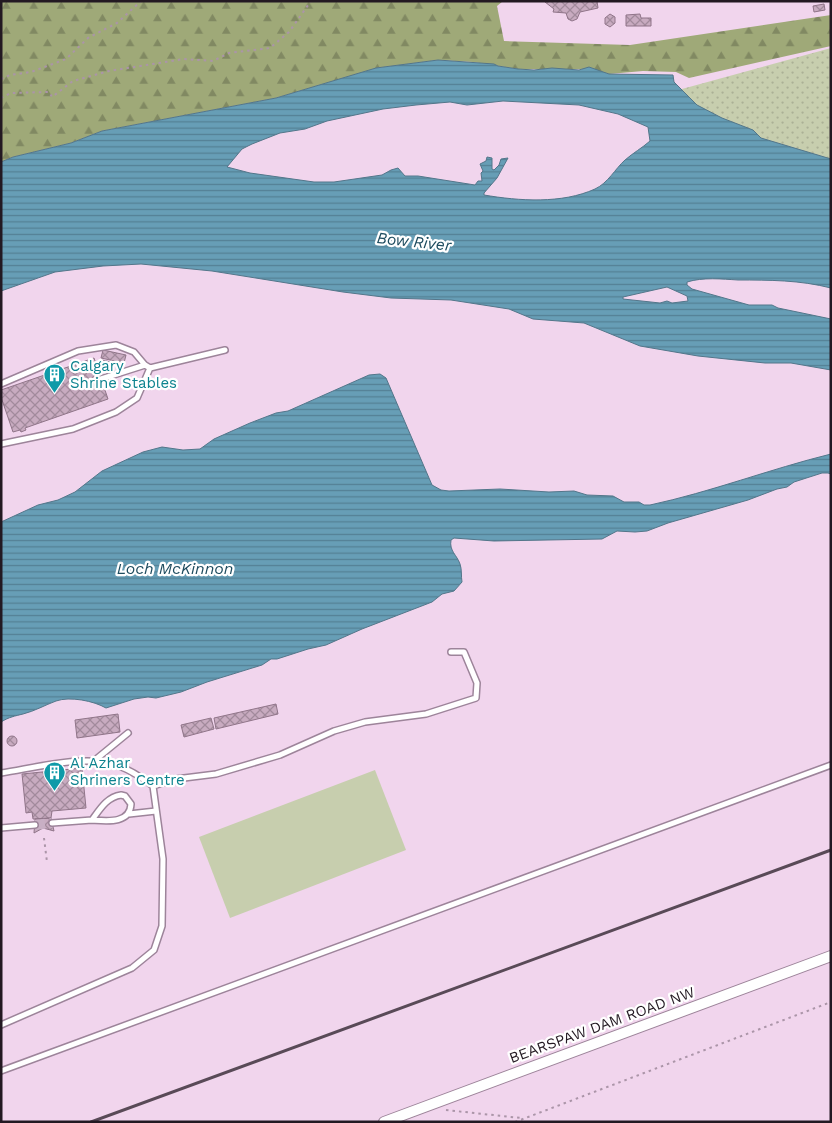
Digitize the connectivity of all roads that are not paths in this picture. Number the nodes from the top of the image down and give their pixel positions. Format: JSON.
{"nodes":[{"id":1,"x":225,"y":350,"type":"dead end"},
{"id":2,"x":148,"y":366,"type":"junction"},
{"id":3,"x":101,"y":379,"type":"dead end"},
{"id":4,"x":1,"y":384,"type":"edge"},
{"id":5,"x":1,"y":444,"type":"edge"},
{"id":6,"x":451,"y":652,"type":"dead end"},
{"id":7,"x":128,"y":733,"type":"dead end"},
{"id":8,"x":94,"y":760,"type":"junction"},
{"id":9,"x":831,"y":765,"type":"edge"},
{"id":10,"x":1,"y":773,"type":"edge"},
{"id":11,"x":153,"y":786,"type":"junction"},
{"id":12,"x":156,"y":811,"type":"junction"},
{"id":13,"x":129,"y":814,"type":"junction"},
{"id":14,"x":92,"y":820,"type":"junction"},
{"id":15,"x":52,"y":823,"type":"tunnel mouth"},
{"id":16,"x":35,"y":825,"type":"tunnel mouth"},
{"id":17,"x":1,"y":828,"type":"edge"},
{"id":18,"x":831,"y":956,"type":"edge"},
{"id":19,"x":1,"y":1025,"type":"edge"},
{"id":20,"x":1,"y":1071,"type":"edge"},
{"id":21,"x":384,"y":1122,"type":"edge"}],
"edges":[{"from":1,"to":2,"type":"lane"},
{"from":2,"to":3,"type":"lane"},
{"from":2,"to":4,"type":"lane"},
{"from":2,"to":5,"type":"lane"},
{"from":6,"to":11,"type":"lane"},
{"from":7,"to":8,"type":"lane"},
{"from":8,"to":10,"type":"lane"},
{"from":8,"to":11,"type":"lane"},
{"from":9,"to":20,"type":"lane"},
{"from":11,"to":12,"type":"lane"},
{"from":12,"to":13,"type":"lane"},
{"from":12,"to":19,"type":"lane"},
{"from":13,"to":14,"type":"lane"},
{"from":13,"to":14,"type":"lane"},
{"from":14,"to":15,"type":"lane"},
{"from":16,"to":17,"type":"lane"},
{"from":18,"to":21,"type":"street","name":"BEARSPAW DAM ROAD NW"}]}
